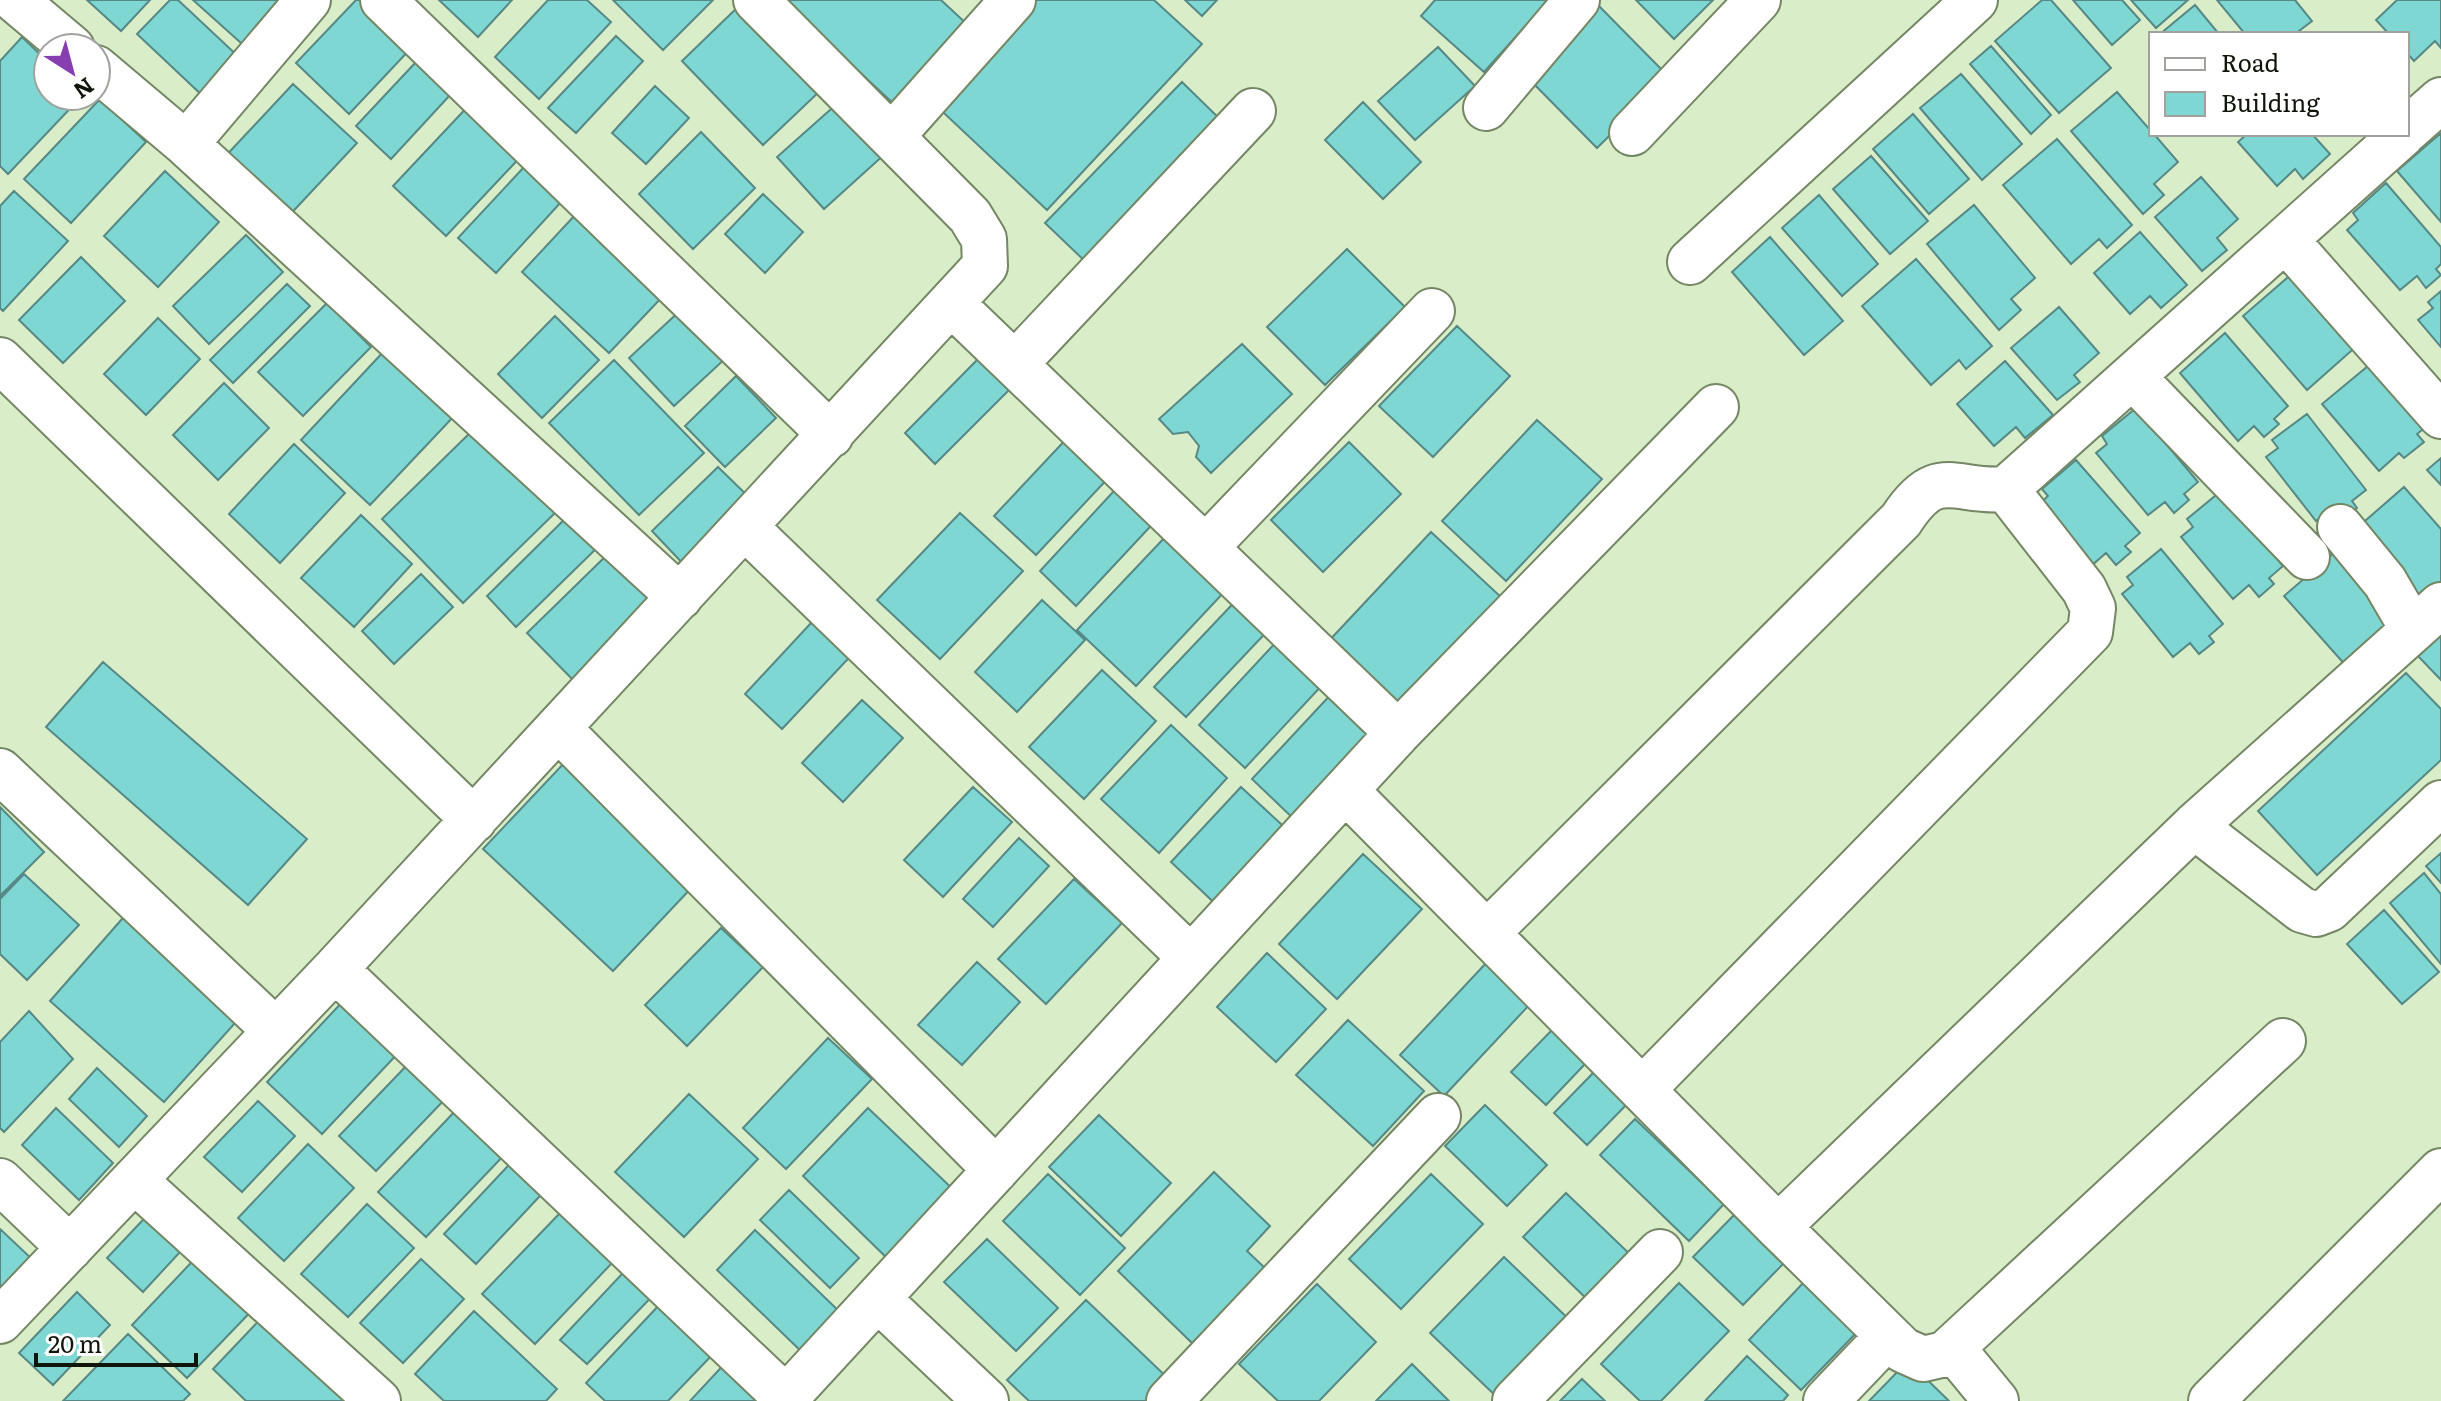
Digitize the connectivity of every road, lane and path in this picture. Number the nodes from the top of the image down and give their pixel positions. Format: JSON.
{"nodes":[{"id":1,"x":15,"y":0,"type":"edge"},
{"id":2,"x":308,"y":0,"type":"edge"},
{"id":3,"x":383,"y":0,"type":"edge"},
{"id":4,"x":756,"y":0,"type":"edge"},
{"id":5,"x":1013,"y":0,"type":"edge"},
{"id":6,"x":1577,"y":0,"type":"edge"},
{"id":7,"x":1758,"y":0,"type":"edge"},
{"id":8,"x":1975,"y":0,"type":"edge"},
{"id":9,"x":53,"y":32,"type":"edge"},
{"id":10,"x":112,"y":82,"type":"edge"},
{"id":11,"x":2441,"y":100,"type":"edge"},
{"id":12,"x":1486,"y":108,"type":"dead end"},
{"id":13,"x":1253,"y":111,"type":"dead end"},
{"id":14,"x":2409,"y":128,"type":"edge"},
{"id":15,"x":1632,"y":133,"type":"dead end"},
{"id":16,"x":892,"y":136,"type":"junction"},
{"id":17,"x":2401,"y":136,"type":"edge"},
{"id":18,"x":186,"y":144,"type":"junction"},
{"id":19,"x":2286,"y":240,"type":"junction"},
{"id":20,"x":1690,"y":262,"type":"dead end"},
{"id":21,"x":952,"y":304,"type":"junction"},
{"id":22,"x":1432,"y":311,"type":"dead end"},
{"id":23,"x":0,"y":360,"type":"edge"},
{"id":24,"x":1015,"y":364,"type":"junction"},
{"id":25,"x":2133,"y":377,"type":"junction"},
{"id":26,"x":1716,"y":407,"type":"dead end"},
{"id":27,"x":2441,"y":416,"type":"edge"},
{"id":28,"x":831,"y":435,"type":"junction"},
{"id":29,"x":2006,"y":489,"type":"junction"},
{"id":30,"x":745,"y":527,"type":"junction"},
{"id":31,"x":2340,"y":527,"type":"dead end"},
{"id":32,"x":1206,"y":547,"type":"junction"},
{"id":33,"x":2307,"y":557,"type":"dead end"},
{"id":34,"x":680,"y":597,"type":"junction"},
{"id":35,"x":2427,"y":618,"type":"edge"},
{"id":36,"x":559,"y":729,"type":"junction"},
{"id":37,"x":1398,"y":733,"type":"junction"},
{"id":38,"x":0,"y":771,"type":"edge"},
{"id":39,"x":1346,"y":791,"type":"junction"},
{"id":40,"x":2441,"y":803,"type":"edge"},
{"id":41,"x":474,"y":820,"type":"junction"},
{"id":42,"x":2194,"y":826,"type":"junction"},
{"id":43,"x":1487,"y":933,"type":"junction"},
{"id":44,"x":1191,"y":958,"type":"junction"},
{"id":45,"x":335,"y":969,"type":"junction"},
{"id":46,"x":276,"y":1031,"type":"junction"},
{"id":47,"x":2283,"y":1041,"type":"dead end"},
{"id":48,"x":1643,"y":1089,"type":"junction"},
{"id":49,"x":1438,"y":1116,"type":"dead end"},
{"id":50,"x":996,"y":1170,"type":"junction"},
{"id":51,"x":2441,"y":1171,"type":"edge"},
{"id":52,"x":134,"y":1180,"type":"junction"},
{"id":53,"x":0,"y":1181,"type":"edge"},
{"id":54,"x":1778,"y":1227,"type":"junction"},
{"id":55,"x":70,"y":1248,"type":"junction"},
{"id":56,"x":1660,"y":1252,"type":"dead end"},
{"id":57,"x":878,"y":1299,"type":"junction"},
{"id":58,"x":0,"y":1321,"type":"edge"},
{"id":59,"x":1888,"y":1336,"type":"junction"},
{"id":60,"x":1945,"y":1354,"type":"junction"},
{"id":61,"x":785,"y":1400,"type":"edge"},
{"id":62,"x":378,"y":1401,"type":"edge"},
{"id":63,"x":986,"y":1401,"type":"edge"},
{"id":64,"x":1169,"y":1401,"type":"edge"},
{"id":65,"x":1515,"y":1401,"type":"edge"},
{"id":66,"x":1826,"y":1401,"type":"edge"},
{"id":67,"x":1996,"y":1401,"type":"edge"},
{"id":68,"x":2211,"y":1401,"type":"edge"}],
"edges":[{"from":1,"to":9,"type":"street"},
{"from":2,"to":18,"type":"street"},
{"from":3,"to":28,"type":"street"},
{"from":4,"to":16,"type":"street"},
{"from":5,"to":16,"type":"street"},
{"from":6,"to":12,"type":"street"},
{"from":7,"to":15,"type":"street"},
{"from":8,"to":20,"type":"street"},
{"from":10,"to":18,"type":"street"},
{"from":11,"to":14,"type":"street"},
{"from":13,"to":24,"type":"street"},
{"from":16,"to":21,"type":"street"},
{"from":17,"to":19,"type":"street"},
{"from":18,"to":34,"type":"street"},
{"from":19,"to":25,"type":"street"},
{"from":19,"to":27,"type":"street"},
{"from":21,"to":24,"type":"street"},
{"from":21,"to":28,"type":"street"},
{"from":22,"to":32,"type":"street"},
{"from":23,"to":41,"type":"street"},
{"from":24,"to":32,"type":"street"},
{"from":25,"to":29,"type":"street"},
{"from":25,"to":33,"type":"street"},
{"from":26,"to":37,"type":"street"},
{"from":28,"to":30,"type":"street"},
{"from":29,"to":43,"type":"street"},
{"from":29,"to":48,"type":"street"},
{"from":30,"to":34,"type":"street"},
{"from":30,"to":44,"type":"street"},
{"from":31,"to":35,"type":"street"},
{"from":32,"to":37,"type":"street"},
{"from":34,"to":36,"type":"street"},
{"from":35,"to":42,"type":"street"},
{"from":36,"to":41,"type":"street"},
{"from":36,"to":50,"type":"street"},
{"from":37,"to":39,"type":"street"},
{"from":38,"to":46,"type":"street"},
{"from":39,"to":43,"type":"street"},
{"from":39,"to":44,"type":"street"},
{"from":40,"to":42,"type":"street"},
{"from":41,"to":45,"type":"street"},
{"from":42,"to":54,"type":"street"},
{"from":43,"to":48,"type":"street"},
{"from":44,"to":50,"type":"street"},
{"from":45,"to":46,"type":"street"},
{"from":45,"to":61,"type":"street"},
{"from":46,"to":52,"type":"street"},
{"from":47,"to":60,"type":"street"},
{"from":48,"to":54,"type":"street"},
{"from":49,"to":64,"type":"street"},
{"from":50,"to":57,"type":"street"},
{"from":51,"to":68,"type":"street"},
{"from":52,"to":55,"type":"street"},
{"from":52,"to":62,"type":"street"},
{"from":53,"to":55,"type":"street"},
{"from":54,"to":59,"type":"street"},
{"from":55,"to":58,"type":"street"},
{"from":56,"to":65,"type":"street"},
{"from":57,"to":61,"type":"street"},
{"from":57,"to":63,"type":"street"},
{"from":59,"to":60,"type":"street"},
{"from":59,"to":66,"type":"street"},
{"from":60,"to":67,"type":"street"}]}
